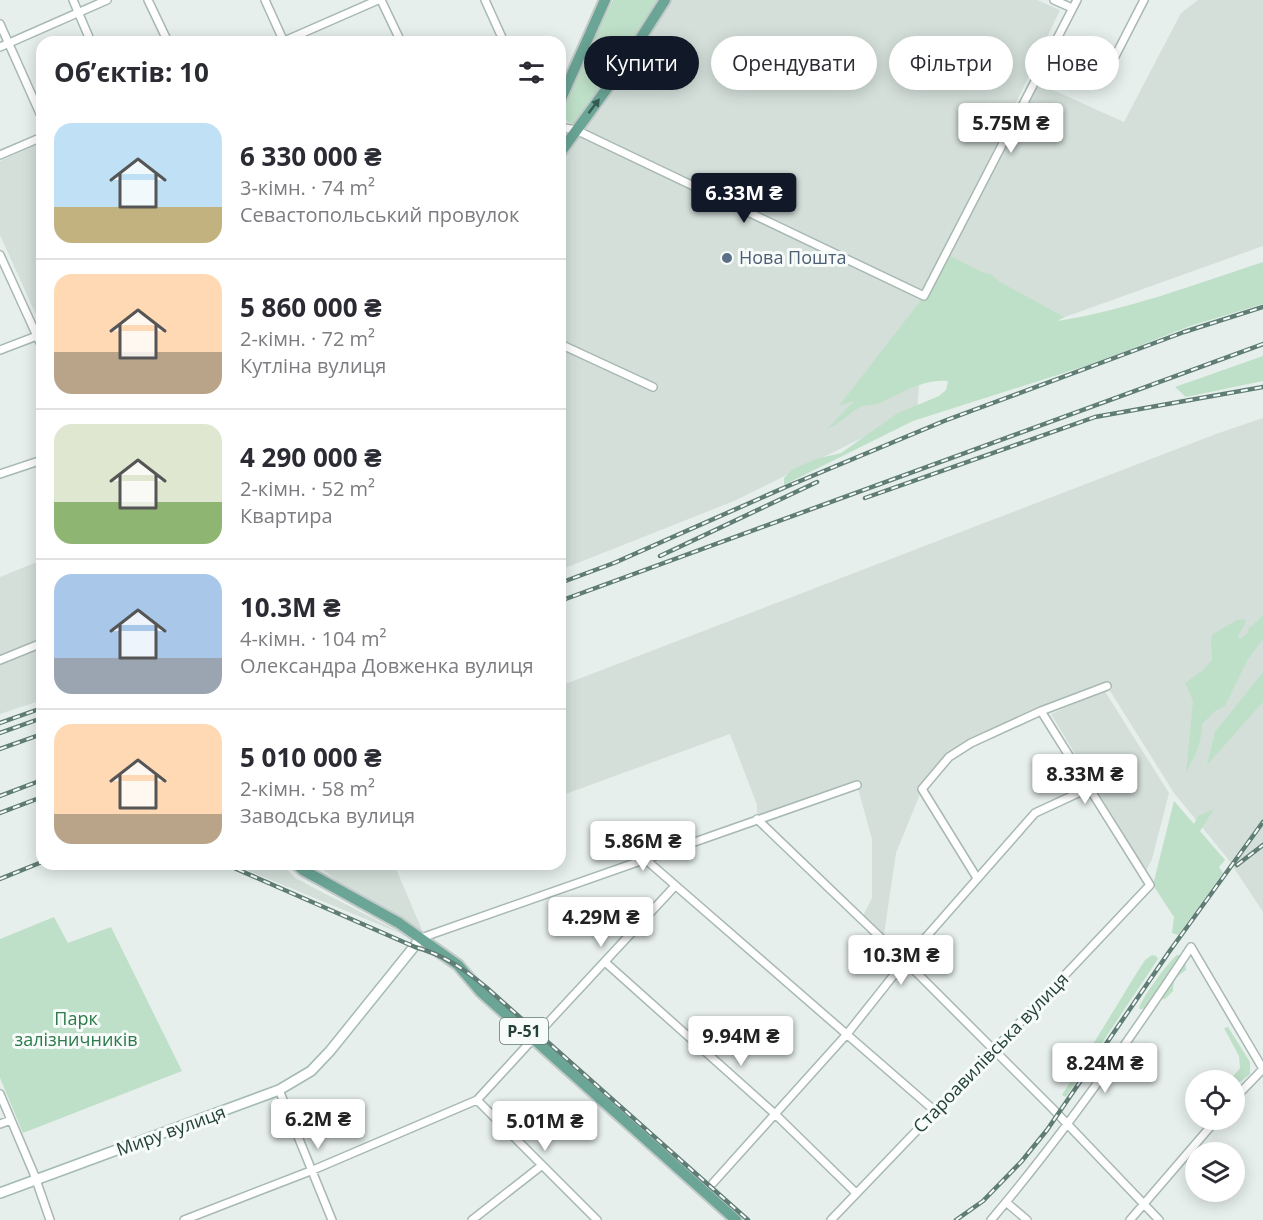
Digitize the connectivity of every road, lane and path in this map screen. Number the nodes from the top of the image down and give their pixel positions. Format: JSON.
{"nodes":[{"id":1,"x":73,"y":0,"type":"edge"},
{"id":2,"x":107,"y":0,"type":"edge"},
{"id":3,"x":148,"y":0,"type":"edge"},
{"id":4,"x":265,"y":0,"type":"edge"},
{"id":5,"x":380,"y":0,"type":"edge"},
{"id":6,"x":485,"y":0,"type":"edge"},
{"id":7,"x":605,"y":0,"type":"edge"},
{"id":8,"x":665,"y":0,"type":"edge"},
{"id":9,"x":1054,"y":0,"type":"edge"},
{"id":10,"x":1077,"y":0,"type":"edge"},
{"id":11,"x":1144,"y":0,"type":"edge"},
{"id":12,"x":1072,"y":8,"type":"junction"},
{"id":13,"x":78,"y":13,"type":"junction"},
{"id":14,"x":0,"y":24,"type":"edge"},
{"id":15,"x":88,"y":36,"type":"edge"},
{"id":16,"x":165,"y":36,"type":"edge"},
{"id":17,"x":280,"y":36,"type":"edge"},
{"id":18,"x":297,"y":36,"type":"edge"},
{"id":19,"x":398,"y":36,"type":"edge"},
{"id":20,"x":501,"y":36,"type":"edge"},
{"id":21,"x":1059,"y":36,"type":"edge"},
{"id":22,"x":8,"y":44,"type":"junction"},
{"id":23,"x":0,"y":47,"type":"edge"},
{"id":24,"x":1119,"y":49,"type":"edge"},
{"id":25,"x":566,"y":88,"type":"edge"},
{"id":26,"x":1031,"y":90,"type":"edge"},
{"id":27,"x":36,"y":105,"type":"edge"},
{"id":28,"x":566,"y":128,"type":"edge"},
{"id":29,"x":576,"y":130,"type":"junction"},
{"id":30,"x":36,"y":140,"type":"edge"},
{"id":31,"x":566,"y":144,"type":"edge"},
{"id":32,"x":0,"y":155,"type":"edge"},
{"id":33,"x":0,"y":255,"type":"edge"},
{"id":34,"x":36,"y":329,"type":"edge"},
{"id":35,"x":36,"y":336,"type":"edge"},
{"id":36,"x":566,"y":347,"type":"edge"},
{"id":37,"x":0,"y":350,"type":"edge"},
{"id":38,"x":653,"y":387,"type":"dead end"},
{"id":39,"x":36,"y":462,"type":"edge"},
{"id":40,"x":0,"y":474,"type":"edge"},
{"id":41,"x":36,"y":645,"type":"edge"},
{"id":42,"x":0,"y":660,"type":"edge"},
{"id":43,"x":1107,"y":686,"type":"dead end"},
{"id":44,"x":1041,"y":711,"type":"junction"},
{"id":45,"x":857,"y":785,"type":"dead end"},
{"id":46,"x":1089,"y":788,"type":"junction"},
{"id":47,"x":757,"y":819,"type":"junction"},
{"id":48,"x":645,"y":859,"type":"junction"},
{"id":49,"x":303,"y":870,"type":"edge"},
{"id":50,"x":977,"y":878,"type":"junction"},
{"id":51,"x":675,"y":886,"type":"junction"},
{"id":52,"x":421,"y":938,"type":"junction"},
{"id":53,"x":905,"y":961,"type":"junction"},
{"id":54,"x":605,"y":962,"type":"junction"},
{"id":55,"x":544,"y":1027,"type":"dead end"},
{"id":56,"x":847,"y":1034,"type":"junction"},
{"id":57,"x":533,"y":1039,"type":"junction"},
{"id":58,"x":994,"y":1050,"type":"junction"},
{"id":59,"x":1263,"y":1069,"type":"edge"},
{"id":60,"x":1245,"y":1088,"type":"edge"},
{"id":61,"x":279,"y":1090,"type":"junction"},
{"id":62,"x":0,"y":1094,"type":"edge"},
{"id":63,"x":477,"y":1100,"type":"junction"},
{"id":64,"x":935,"y":1111,"type":"junction"},
{"id":65,"x":775,"y":1114,"type":"junction"},
{"id":66,"x":11,"y":1120,"type":"junction"},
{"id":67,"x":0,"y":1124,"type":"edge"},
{"id":68,"x":1067,"y":1125,"type":"junction"},
{"id":69,"x":1208,"y":1130,"type":"edge"},
{"id":70,"x":542,"y":1166,"type":"junction"},
{"id":71,"x":313,"y":1170,"type":"junction"},
{"id":72,"x":36,"y":1180,"type":"junction"},
{"id":73,"x":714,"y":1183,"type":"dead end"},
{"id":74,"x":0,"y":1193,"type":"edge"},
{"id":75,"x":856,"y":1193,"type":"junction"},
{"id":76,"x":1006,"y":1202,"type":"junction"},
{"id":77,"x":1143,"y":1205,"type":"junction"},
{"id":78,"x":50,"y":1220,"type":"edge"},
{"id":79,"x":184,"y":1220,"type":"edge"},
{"id":80,"x":332,"y":1220,"type":"edge"},
{"id":81,"x":472,"y":1220,"type":"edge"},
{"id":82,"x":597,"y":1220,"type":"edge"},
{"id":83,"x":736,"y":1220,"type":"edge"},
{"id":84,"x":831,"y":1220,"type":"edge"},
{"id":85,"x":991,"y":1220,"type":"edge"},
{"id":86,"x":1027,"y":1220,"type":"edge"},
{"id":87,"x":1130,"y":1220,"type":"edge"},
{"id":88,"x":1159,"y":1220,"type":"edge"}],
"edges":[{"from":1,"to":13,"type":"street"},
{"from":2,"to":13,"type":"street"},
{"from":3,"to":16,"type":"street"},
{"from":4,"to":17,"type":"street"},
{"from":5,"to":18,"type":"street"},
{"from":5,"to":19,"type":"street"},
{"from":6,"to":20,"type":"street"},
{"from":7,"to":25,"type":"main road"},
{"from":29,"to":8,"type":"main road","one_way":true},
{"from":9,"to":12,"type":"street"},
{"from":10,"to":12,"type":"street"},
{"from":11,"to":24,"type":"street"},
{"from":12,"to":21,"type":"street"},
{"from":13,"to":15,"type":"street"},
{"from":13,"to":22,"type":"street"},
{"from":14,"to":22,"type":"street"},
{"from":22,"to":23,"type":"street"},
{"from":22,"to":27,"type":"street"},
{"from":26,"to":29,"type":"street"},
{"from":28,"to":29,"type":"street"},
{"from":29,"to":31,"type":"main road"},
{"from":30,"to":32,"type":"street"},
{"from":33,"to":34,"type":"street"},
{"from":35,"to":37,"type":"street"},
{"from":36,"to":38,"type":"street"},
{"from":39,"to":40,"type":"street"},
{"from":41,"to":42,"type":"street"},
{"from":43,"to":44,"type":"street"},
{"from":44,"to":46,"type":"street"},
{"from":44,"to":50,"type":"street"},
{"from":45,"to":47,"type":"street"},
{"from":46,"to":50,"type":"street"},
{"from":46,"to":58,"type":"street","name":"Староавилівська вулиця"},
{"from":47,"to":48,"type":"street"},
{"from":47,"to":53,"type":"street"},
{"from":48,"to":51,"type":"street"},
{"from":48,"to":52,"type":"street"},
{"from":49,"to":52,"type":"main road","number":"Р-51"},
{"from":50,"to":53,"type":"street"},
{"from":51,"to":54,"type":"street"},
{"from":51,"to":56,"type":"street"},
{"from":52,"to":57,"type":"main road","number":"Р-51"},
{"from":52,"to":61,"type":"main road","name":"Миру вулиця"},
{"from":53,"to":56,"type":"street"},
{"from":53,"to":58,"type":"street"},
{"from":54,"to":55,"type":"street"},
{"from":54,"to":65,"type":"street"},
{"from":56,"to":64,"type":"street"},
{"from":56,"to":65,"type":"street"},
{"from":57,"to":63,"type":"street"},
{"from":57,"to":83,"type":"main road","number":"Р-51"},
{"from":58,"to":64,"type":"street","name":"Староавилівська вулиця"},
{"from":58,"to":68,"type":"street"},
{"from":59,"to":60,"type":"street"},
{"from":59,"to":68,"type":"street"},
{"from":61,"to":71,"type":"street"},
{"from":61,"to":72,"type":"main road","name":"Миру вулиця"},
{"from":62,"to":66,"type":"street"},
{"from":63,"to":70,"type":"street"},
{"from":63,"to":71,"type":"street"},
{"from":64,"to":75,"type":"street","name":"Староавилівська вулиця"},
{"from":65,"to":73,"type":"street"},
{"from":65,"to":75,"type":"street"},
{"from":66,"to":67,"type":"street"},
{"from":66,"to":72,"type":"street"},
{"from":68,"to":76,"type":"street"},
{"from":68,"to":77,"type":"street"},
{"from":69,"to":77,"type":"street"},
{"from":70,"to":81,"type":"street"},
{"from":70,"to":82,"type":"street"},
{"from":71,"to":79,"type":"street"},
{"from":71,"to":80,"type":"street"},
{"from":72,"to":74,"type":"main road","name":"Миру вулиця"},
{"from":72,"to":78,"type":"street"},
{"from":75,"to":84,"type":"street","name":"Староавилівська вулиця"},
{"from":76,"to":85,"type":"street"},
{"from":76,"to":86,"type":"street"},
{"from":77,"to":87,"type":"street"},
{"from":77,"to":88,"type":"street"}]}
